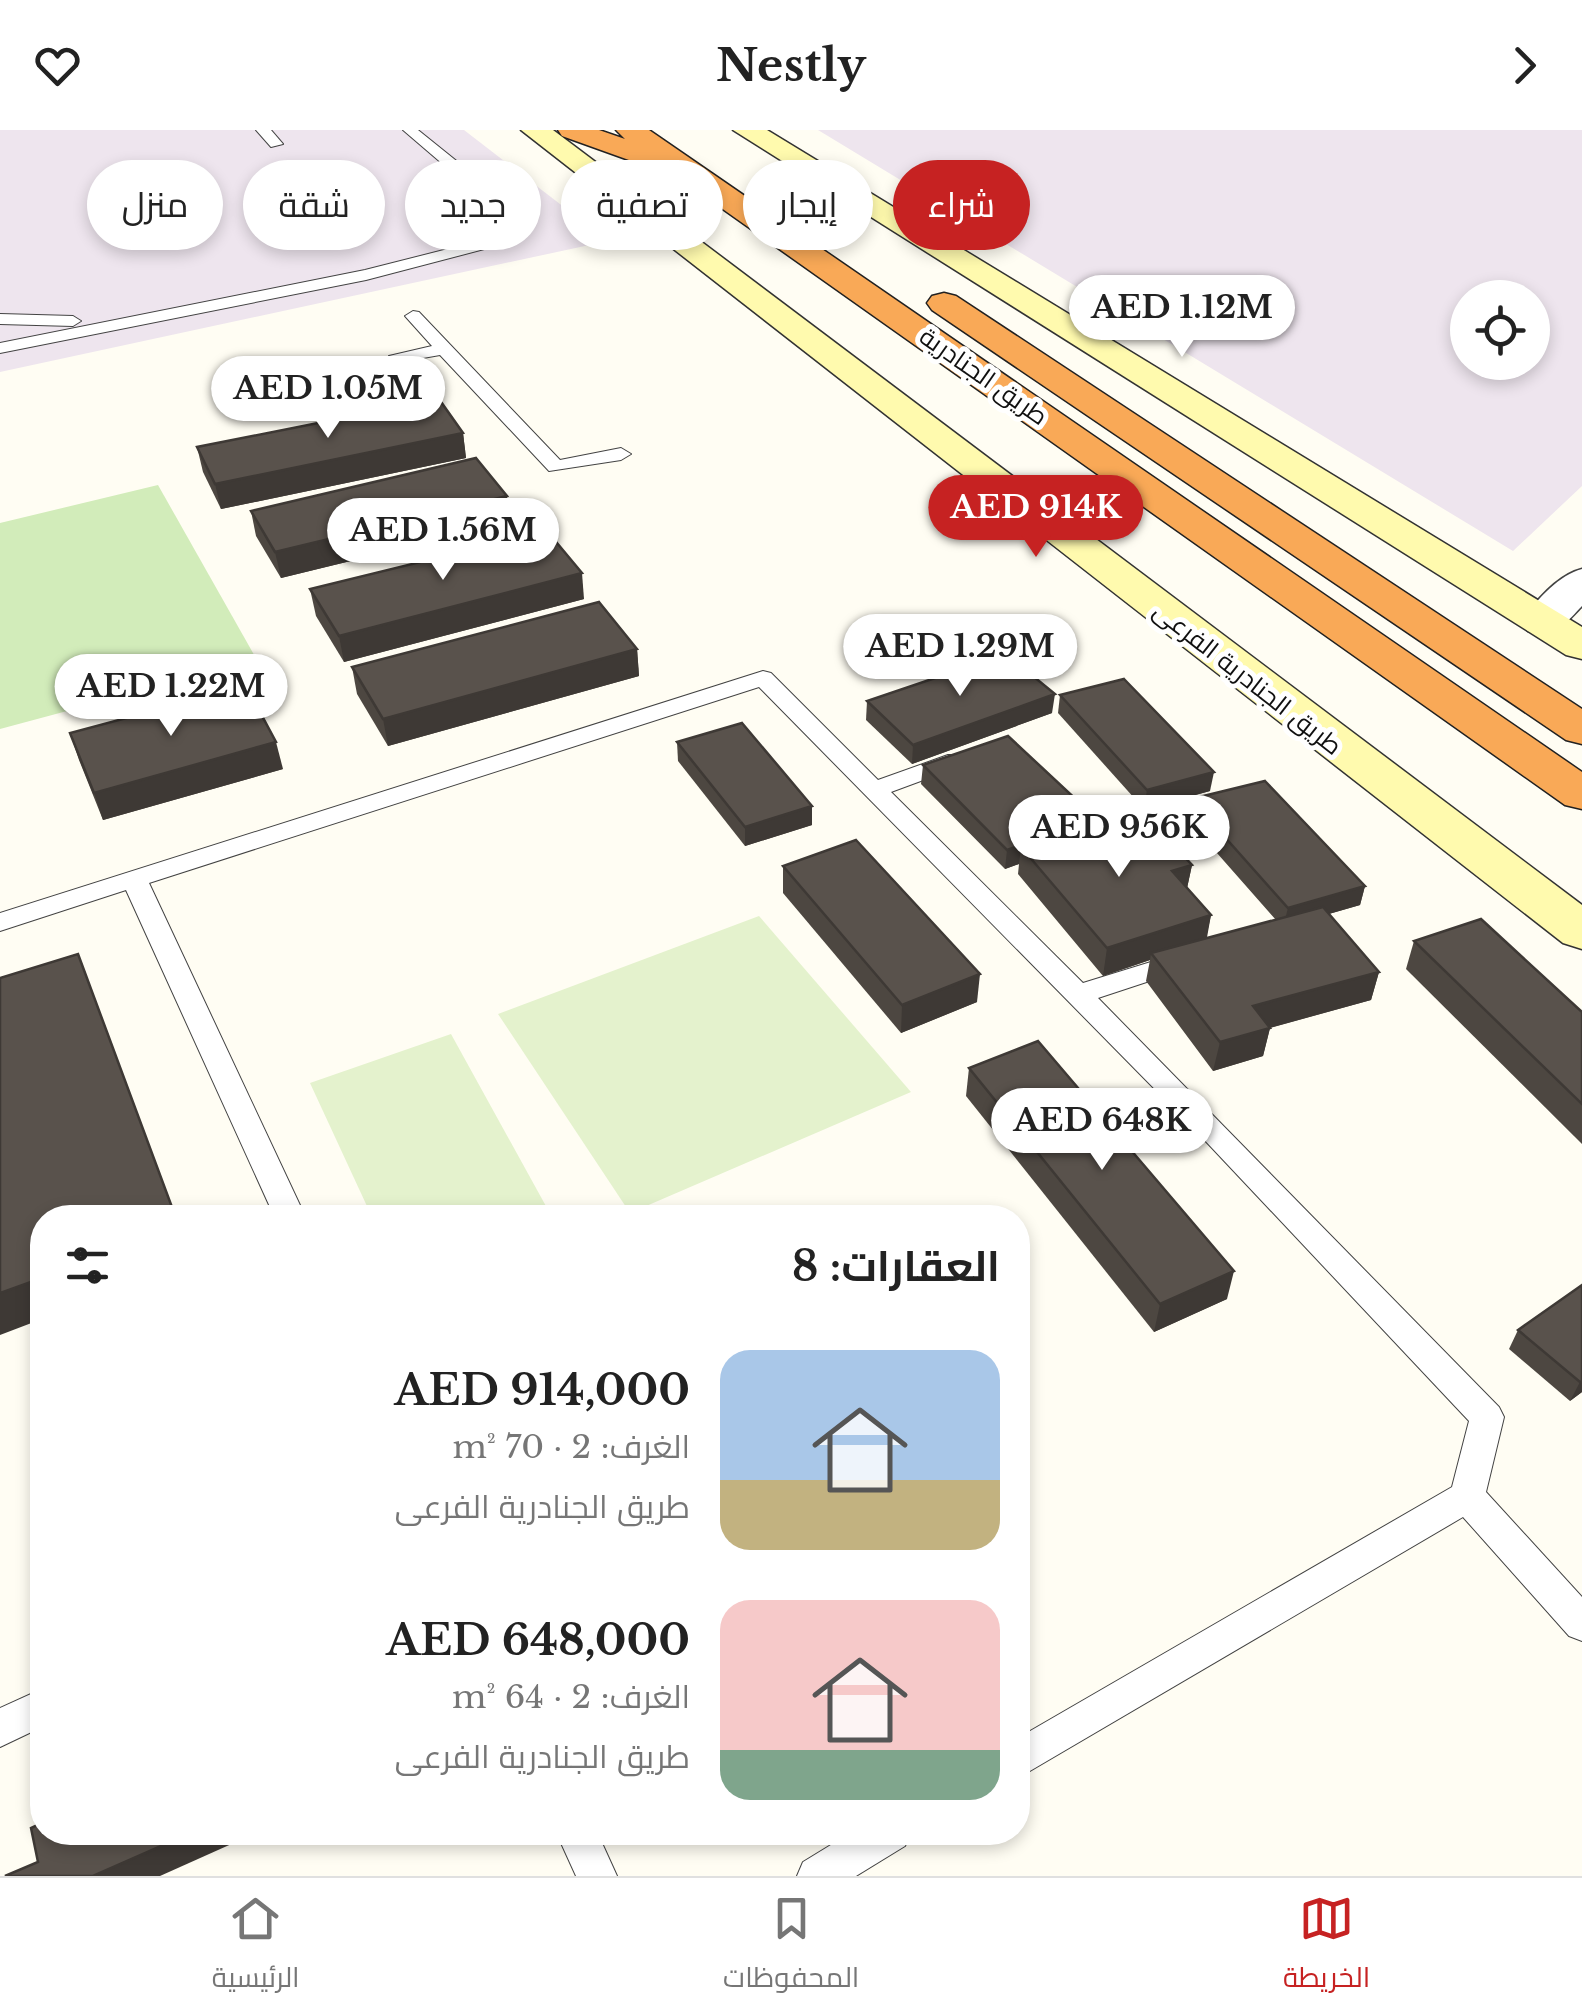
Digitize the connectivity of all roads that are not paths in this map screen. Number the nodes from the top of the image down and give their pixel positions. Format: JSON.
{"nodes":[{"id":1,"x":263,"y":130,"type":"edge"},
{"id":2,"x":410,"y":130,"type":"edge"},
{"id":3,"x":535,"y":130,"type":"edge"},
{"id":4,"x":572,"y":130,"type":"edge"},
{"id":5,"x":630,"y":130,"type":"edge"},
{"id":6,"x":685,"y":130,"type":"edge"},
{"id":7,"x":747,"y":130,"type":"edge"},
{"id":8,"x":276,"y":144,"type":"dead end"},
{"id":9,"x":655,"y":160,"type":"edge"},
{"id":10,"x":674,"y":160,"type":"edge"},
{"id":11,"x":743,"y":169,"type":"edge"},
{"id":12,"x":723,"y":194,"type":"edge"},
{"id":13,"x":920,"y":287,"type":"dead end"},
{"id":14,"x":413,"y":316,"type":"dead end"},
{"id":15,"x":0,"y":319,"type":"edge"},
{"id":16,"x":121,"y":322,"type":"junction"},
{"id":17,"x":0,"y":348,"type":"edge"},
{"id":18,"x":444,"y":350,"type":"junction"},
{"id":19,"x":394,"y":360,"type":"dead end"},
{"id":20,"x":621,"y":454,"type":"dead end"},
{"id":21,"x":1582,"y":582,"type":"edge"},
{"id":22,"x":1544,"y":622,"type":"junction"},
{"id":23,"x":1582,"y":646,"type":"edge"},
{"id":24,"x":1582,"y":730,"type":"edge"},
{"id":25,"x":976,"y":754,"type":"edge"},
{"id":26,"x":873,"y":790,"type":"junction"},
{"id":27,"x":1582,"y":794,"type":"edge"},
{"id":28,"x":134,"y":879,"type":"junction"},
{"id":29,"x":0,"y":922,"type":"edge"},
{"id":30,"x":1582,"y":931,"type":"edge"},
{"id":31,"x":1210,"y":952,"type":"edge"},
{"id":32,"x":1077,"y":995,"type":"junction"},
{"id":33,"x":285,"y":1205,"type":"edge"},
{"id":34,"x":1467,"y":1496,"type":"junction"},
{"id":35,"x":1582,"y":1624,"type":"edge"},
{"id":36,"x":30,"y":1714,"type":"edge"},
{"id":37,"x":0,"y":1728,"type":"edge"},
{"id":38,"x":1030,"y":1751,"type":"edge"},
{"id":39,"x":582,"y":1845,"type":"edge"},
{"id":40,"x":869,"y":1845,"type":"edge"},
{"id":41,"x":597,"y":1876,"type":"edge"},
{"id":42,"x":817,"y":1876,"type":"edge"}],
"edges":[{"from":1,"to":8,"type":"lane"},
{"from":2,"to":16,"type":"lane"},
{"from":3,"to":30,"type":"street","name":"طريق الجنادرية الفرعى"},
{"from":4,"to":9,"type":"highway"},
{"from":5,"to":10,"type":"highway","name":"طريق الجنادرية"},
{"from":6,"to":11,"type":"highway"},
{"from":7,"to":22,"type":"street"},
{"from":12,"to":27,"type":"highway","name":"طريق الجنادرية"},
{"from":13,"to":24,"type":"highway","name":"طريق الجنادرية"},
{"from":14,"to":18,"type":"lane"},
{"from":15,"to":16,"type":"lane"},
{"from":16,"to":17,"type":"lane"},
{"from":18,"to":19,"type":"lane"},
{"from":18,"to":20,"type":"lane"},
{"from":21,"to":22,"type":"street"},
{"from":22,"to":23,"type":"street"},
{"from":25,"to":26,"type":"lane"},
{"from":26,"to":28,"type":"lane"},
{"from":26,"to":32,"type":"lane"},
{"from":28,"to":29,"type":"lane"},
{"from":28,"to":33,"type":"lane"},
{"from":31,"to":32,"type":"lane"},
{"from":32,"to":34,"type":"lane"},
{"from":34,"to":35,"type":"lane"},
{"from":34,"to":38,"type":"lane"},
{"from":36,"to":37,"type":"lane"},
{"from":39,"to":41,"type":"lane"},
{"from":40,"to":42,"type":"lane"}]}
